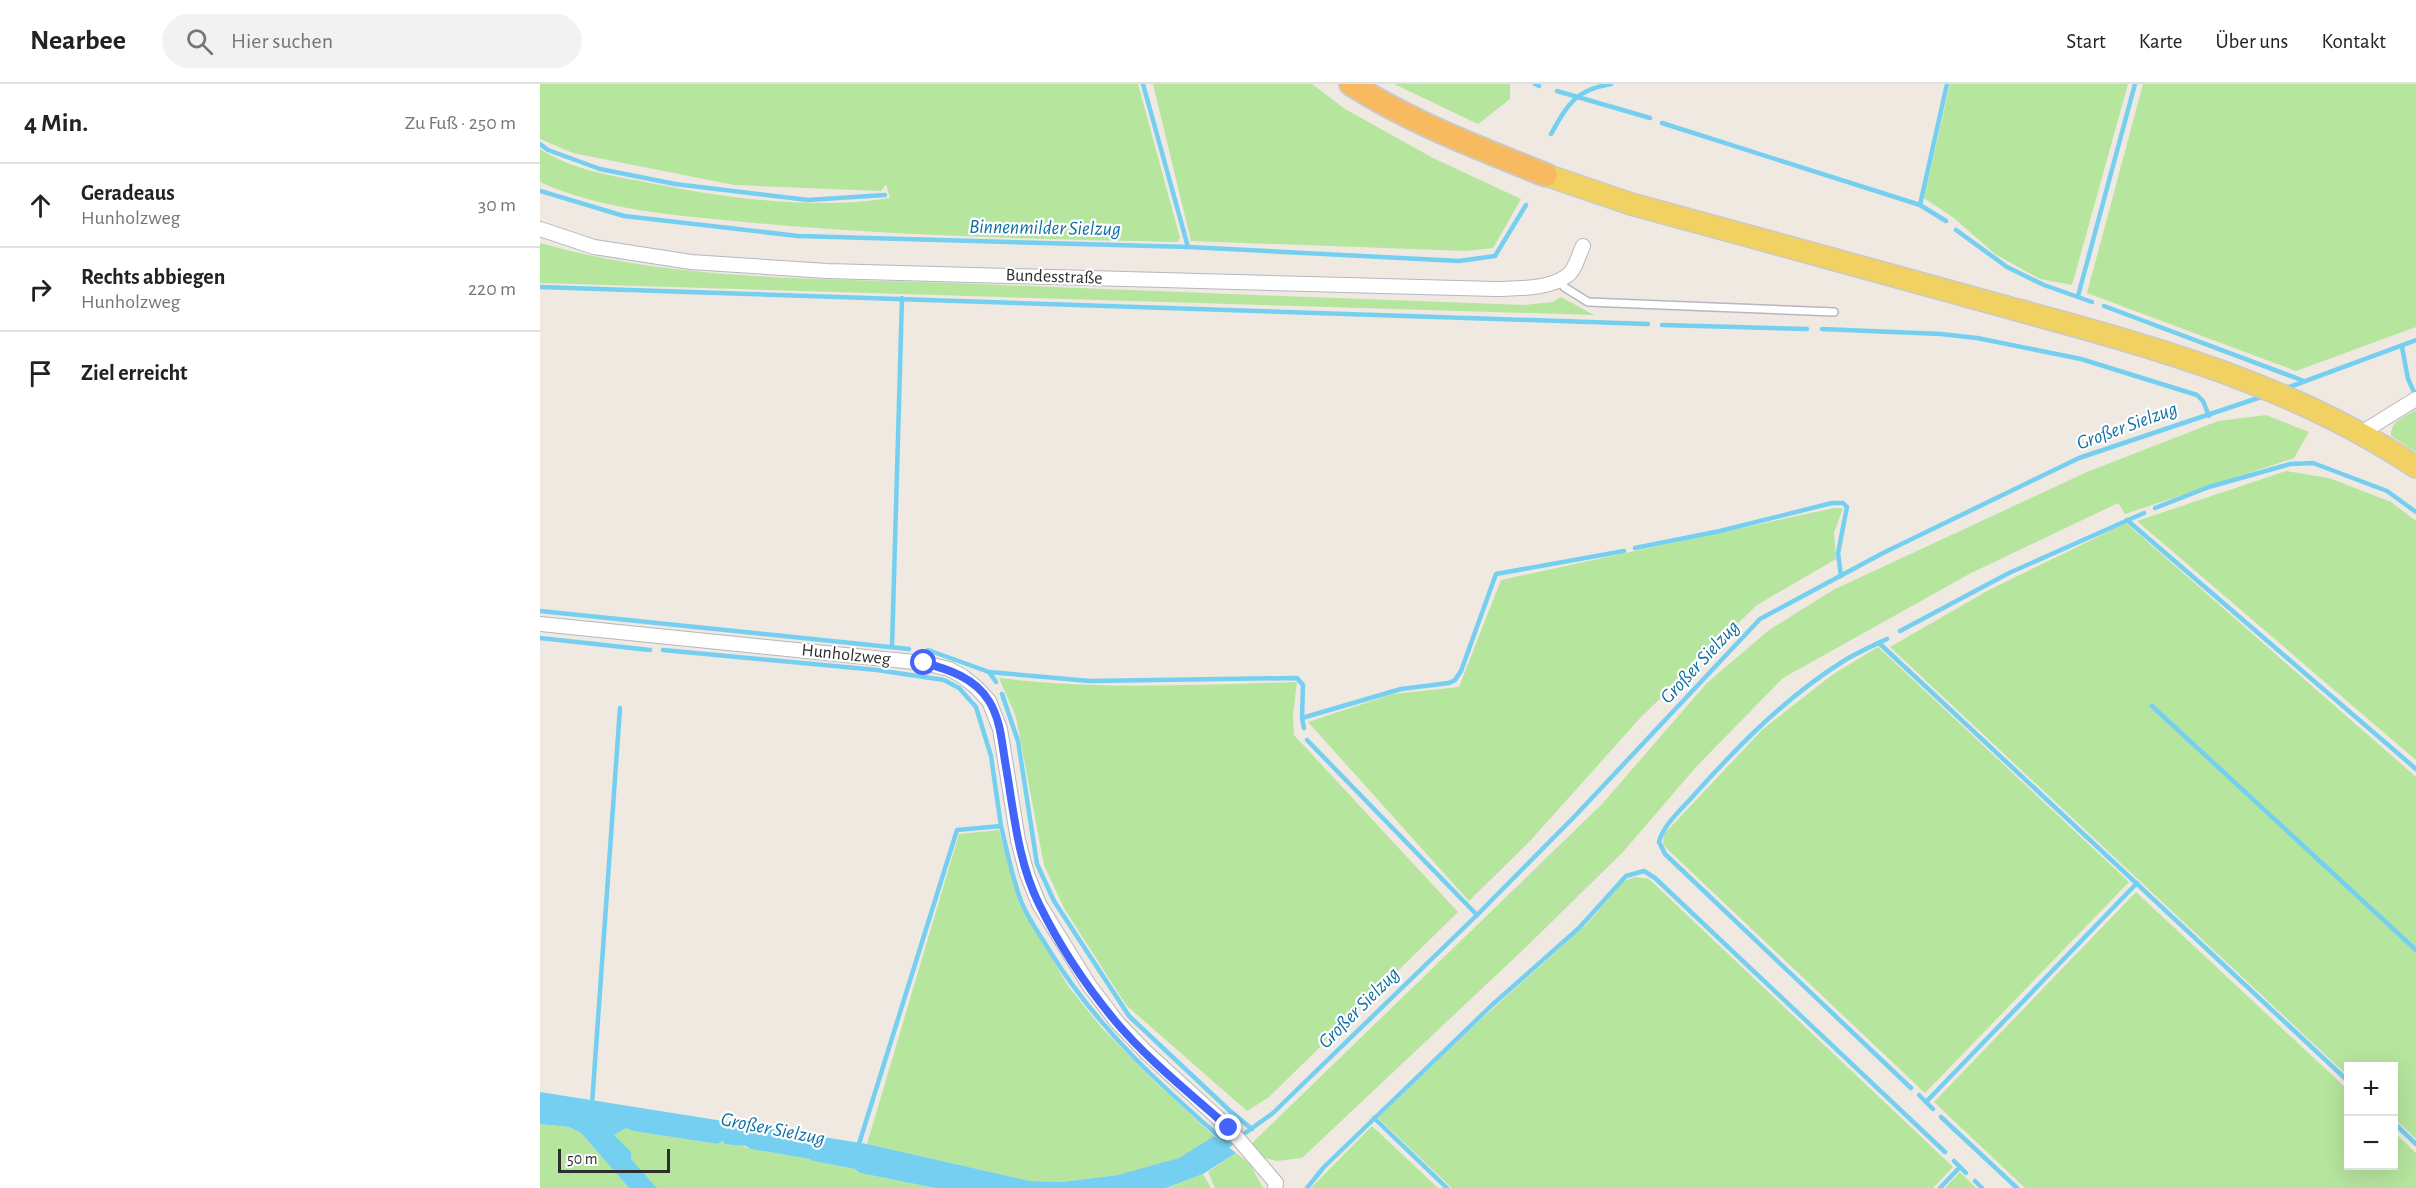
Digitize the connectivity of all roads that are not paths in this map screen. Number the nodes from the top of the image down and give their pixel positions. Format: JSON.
{"nodes":[{"id":1,"x":1351,"y":84,"type":"edge"},
{"id":2,"x":1546,"y":175,"type":"joint"},
{"id":3,"x":540,"y":229,"type":"edge"},
{"id":4,"x":1583,"y":246,"type":"dead end"},
{"id":5,"x":1564,"y":277,"type":"junction"},
{"id":6,"x":1834,"y":312,"type":"dead end"},
{"id":7,"x":2416,"y":399,"type":"edge"},
{"id":8,"x":2361,"y":433,"type":"junction"},
{"id":9,"x":2416,"y":467,"type":"edge"},
{"id":10,"x":540,"y":624,"type":"edge"},
{"id":11,"x":1275,"y":1188,"type":"edge"}],
"edges":[{"from":1,"to":2,"type":"highway"},
{"from":2,"to":8,"type":"main road"},
{"from":3,"to":5,"type":"street","name":"Bundesstraße"},
{"from":4,"to":5,"type":"street"},
{"from":5,"to":6,"type":"lane"},
{"from":7,"to":8,"type":"street"},
{"from":8,"to":9,"type":"main road"},
{"from":10,"to":11,"type":"street","name":"Hunholzweg"}]}
